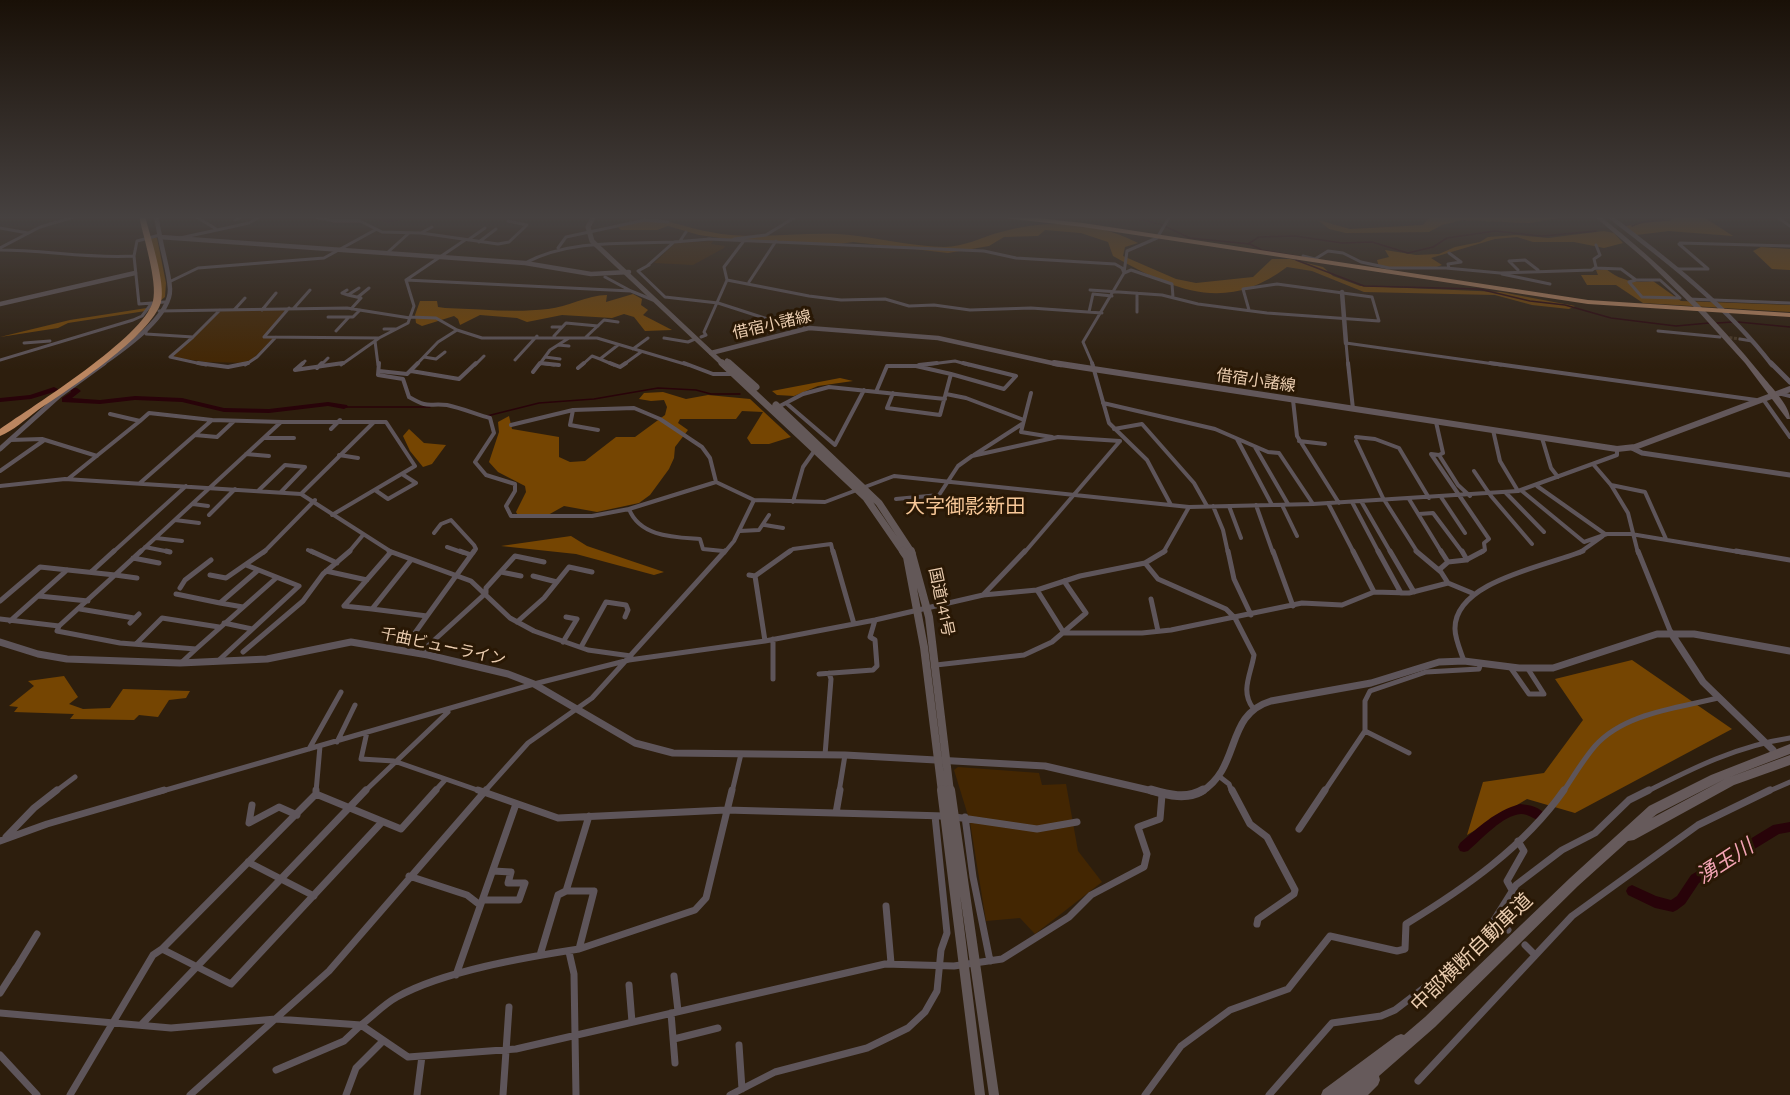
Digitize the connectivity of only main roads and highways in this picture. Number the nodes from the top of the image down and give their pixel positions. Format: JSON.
{"nodes":[{"id":1,"x":552,"y":267,"type":"edge"},
{"id":2,"x":620,"y":267,"type":"edge"},
{"id":3,"x":1658,"y":267,"type":"edge"},
{"id":4,"x":1658,"y":267,"type":"edge"},
{"id":5,"x":135,"y":273,"type":"road end"},
{"id":6,"x":627,"y":273,"type":"junction"},
{"id":7,"x":1692,"y":298,"type":"junction"},
{"id":8,"x":0,"y":304,"type":"edge"},
{"id":9,"x":698,"y":338,"type":"junction"},
{"id":10,"x":714,"y":353,"type":"junction"},
{"id":11,"x":1790,"y":389,"type":"edge"},
{"id":12,"x":1778,"y":393,"type":"edge"},
{"id":13,"x":775,"y":408,"type":"junction"},
{"id":14,"x":1790,"y":408,"type":"edge"},
{"id":15,"x":1790,"y":417,"type":"edge"},
{"id":16,"x":862,"y":490,"type":"junction"},
{"id":17,"x":923,"y":609,"type":"junction"},
{"id":18,"x":1790,"y":751,"type":"edge"},
{"id":19,"x":1790,"y":760,"type":"edge"},
{"id":20,"x":942,"y":761,"type":"junction"},
{"id":21,"x":1624,"y":839,"type":"junction"},
{"id":22,"x":969,"y":964,"type":"junction"},
{"id":23,"x":1430,"y":1022,"type":"junction"},
{"id":24,"x":1396,"y":1053,"type":"junction"},
{"id":25,"x":980,"y":1095,"type":"edge"},
{"id":26,"x":994,"y":1095,"type":"edge"},
{"id":27,"x":1328,"y":1095,"type":"edge"},
{"id":28,"x":1346,"y":1095,"type":"edge"},
{"id":29,"x":1358,"y":1095,"type":"edge"}],
"edges":[{"from":1,"to":6,"type":"main road"},
{"from":2,"to":6,"type":"highway","name":"国道141号"},
{"from":3,"to":7,"type":"highway"},
{"from":4,"to":7,"type":"highway"},
{"from":5,"to":8,"type":"main road"},
{"from":6,"to":9,"type":"highway","name":"国道141号"},
{"from":6,"to":9,"type":"highway","name":"国道141号"},
{"from":7,"to":12,"type":"highway"},
{"from":9,"to":10,"type":"highway","name":"国道141号"},
{"from":10,"to":12,"type":"main road","name":"借宿小諸線"},
{"from":10,"to":13,"type":"highway","name":"国道141号"},
{"from":10,"to":13,"type":"highway","name":"国道141号"},
{"from":11,"to":12,"type":"main road","name":"借宿小諸線"},
{"from":12,"to":14,"type":"highway"},
{"from":12,"to":15,"type":"highway"},
{"from":13,"to":16,"type":"highway","name":"国道141号"},
{"from":13,"to":16,"type":"highway","name":"国道141号"},
{"from":16,"to":17,"type":"highway","name":"国道141号"},
{"from":17,"to":20,"type":"highway","name":"国道141号"},
{"from":17,"to":20,"type":"highway","name":"国道141号"},
{"from":18,"to":21,"type":"highway","name":"中部横断自動車道"},
{"from":19,"to":21,"type":"highway","name":"中部横断自動車道"},
{"from":20,"to":22,"type":"highway","name":"国道141号"},
{"from":21,"to":23,"type":"highway","name":"中部横断自動車道"},
{"from":22,"to":25,"type":"highway","name":"国道141号"},
{"from":22,"to":26,"type":"highway","name":"国道141号"},
{"from":23,"to":24,"type":"highway","name":"中部横断自動車道"},
{"from":23,"to":27,"type":"highway"},
{"from":24,"to":28,"type":"highway","name":"中部横断自動車道"},
{"from":24,"to":29,"type":"highway"}]}
